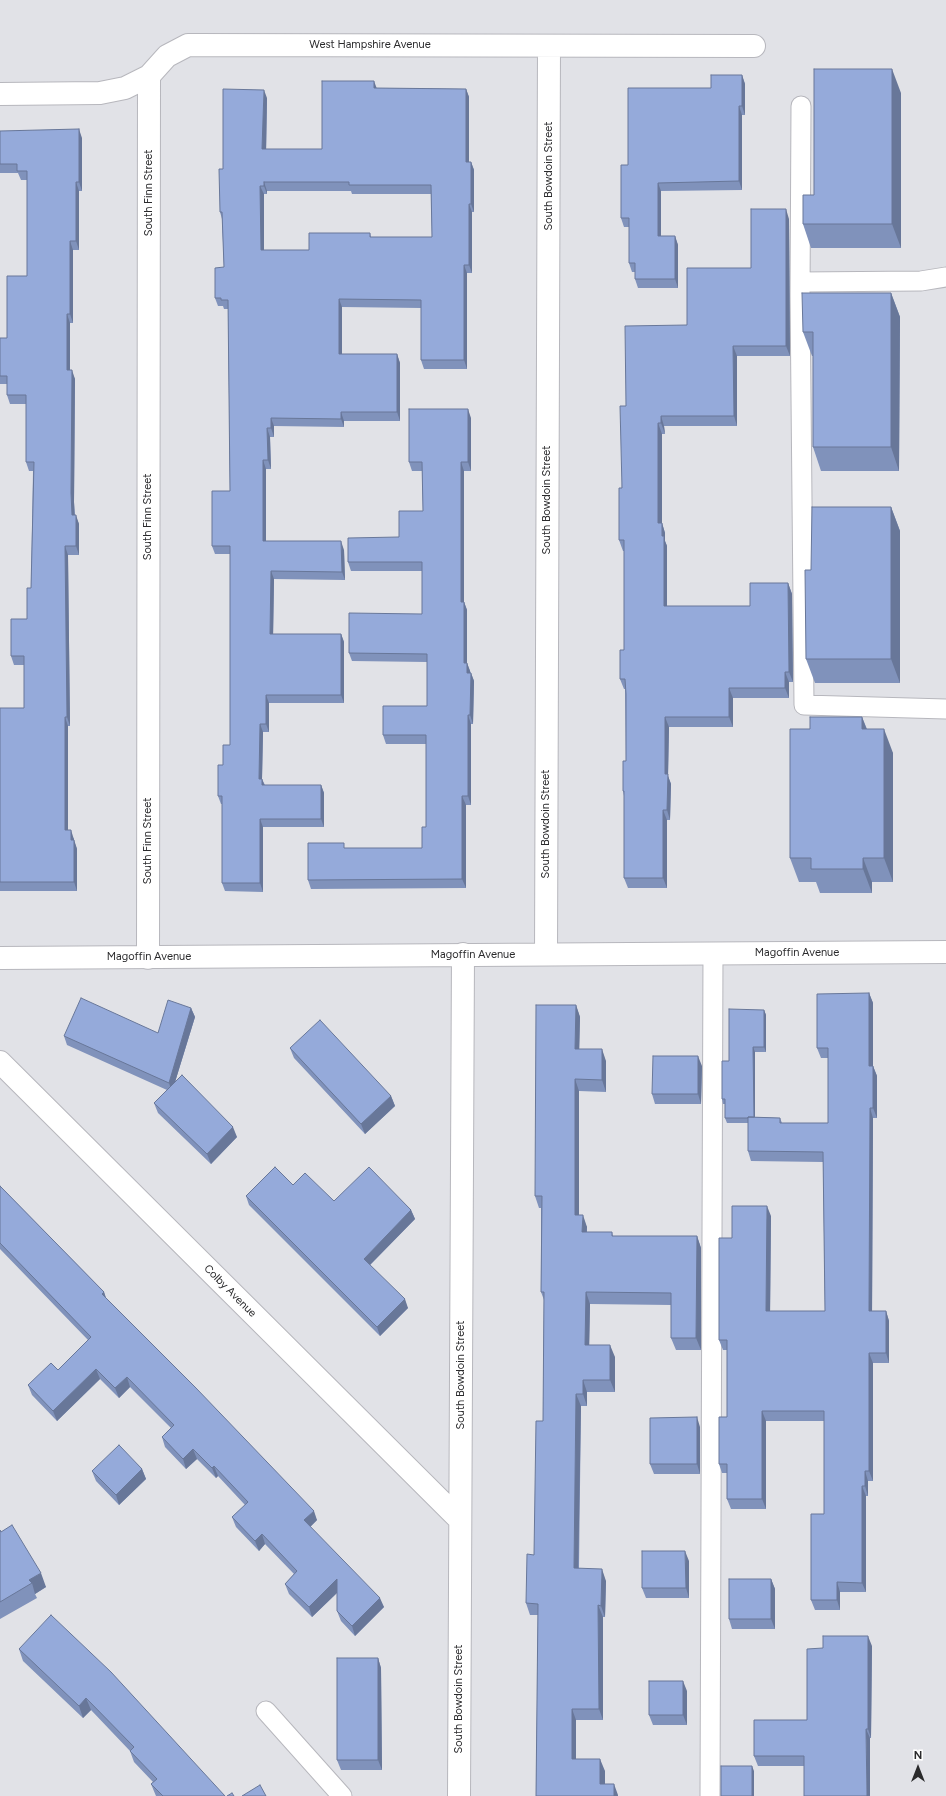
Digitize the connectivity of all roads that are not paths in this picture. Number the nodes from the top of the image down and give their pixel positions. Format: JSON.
{"nodes":[{"id":1,"x":549,"y":46,"type":"junction"},
{"id":2,"x":754,"y":46,"type":"dead end"},
{"id":3,"x":149,"y":76,"type":"junction"},
{"id":4,"x":0,"y":94,"type":"edge"},
{"id":5,"x":801,"y":106,"type":"dead end"},
{"id":6,"x":946,"y":277,"type":"edge"},
{"id":7,"x":800,"y":282,"type":"junction"},
{"id":8,"x":946,"y":708,"type":"edge"},
{"id":9,"x":946,"y":952,"type":"edge"},
{"id":10,"x":463,"y":954,"type":"junction"},
{"id":11,"x":546,"y":954,"type":"junction"},
{"id":12,"x":713,"y":954,"type":"junction"},
{"id":13,"x":0,"y":958,"type":"edge"},
{"id":14,"x":148,"y":958,"type":"junction"},
{"id":15,"x":0,"y":1062,"type":"edge"},
{"id":16,"x":460,"y":1520,"type":"junction"},
{"id":17,"x":266,"y":1711,"type":"dead end"},
{"id":18,"x":342,"y":1796,"type":"edge"},
{"id":19,"x":459,"y":1796,"type":"edge"},
{"id":20,"x":710,"y":1796,"type":"edge"}],
"edges":[{"from":1,"to":2,"type":"street","name":"West Hampshire Avenue"},
{"from":1,"to":3,"type":"street","name":"West Hampshire Avenue"},
{"from":1,"to":11,"type":"street","name":"South Bowdoin Street"},
{"from":3,"to":4,"type":"street","name":"West Hampshire Avenue"},
{"from":3,"to":14,"type":"street","name":"South Finn Street"},
{"from":5,"to":7,"type":"lane"},
{"from":6,"to":7,"type":"lane"},
{"from":7,"to":8,"type":"lane"},
{"from":9,"to":12,"type":"street","name":"Magoffin Avenue"},
{"from":10,"to":11,"type":"street","name":"Magoffin Avenue"},
{"from":10,"to":14,"type":"street","name":"Magoffin Avenue"},
{"from":10,"to":16,"type":"street","name":"South Bowdoin Street"},
{"from":11,"to":12,"type":"street","name":"Magoffin Avenue"},
{"from":12,"to":20,"type":"lane"},
{"from":13,"to":14,"type":"street","name":"Magoffin Avenue"},
{"from":15,"to":16,"type":"street","name":"Colby Avenue"},
{"from":16,"to":19,"type":"street","name":"South Bowdoin Street"},
{"from":17,"to":18,"type":"lane"}]}
